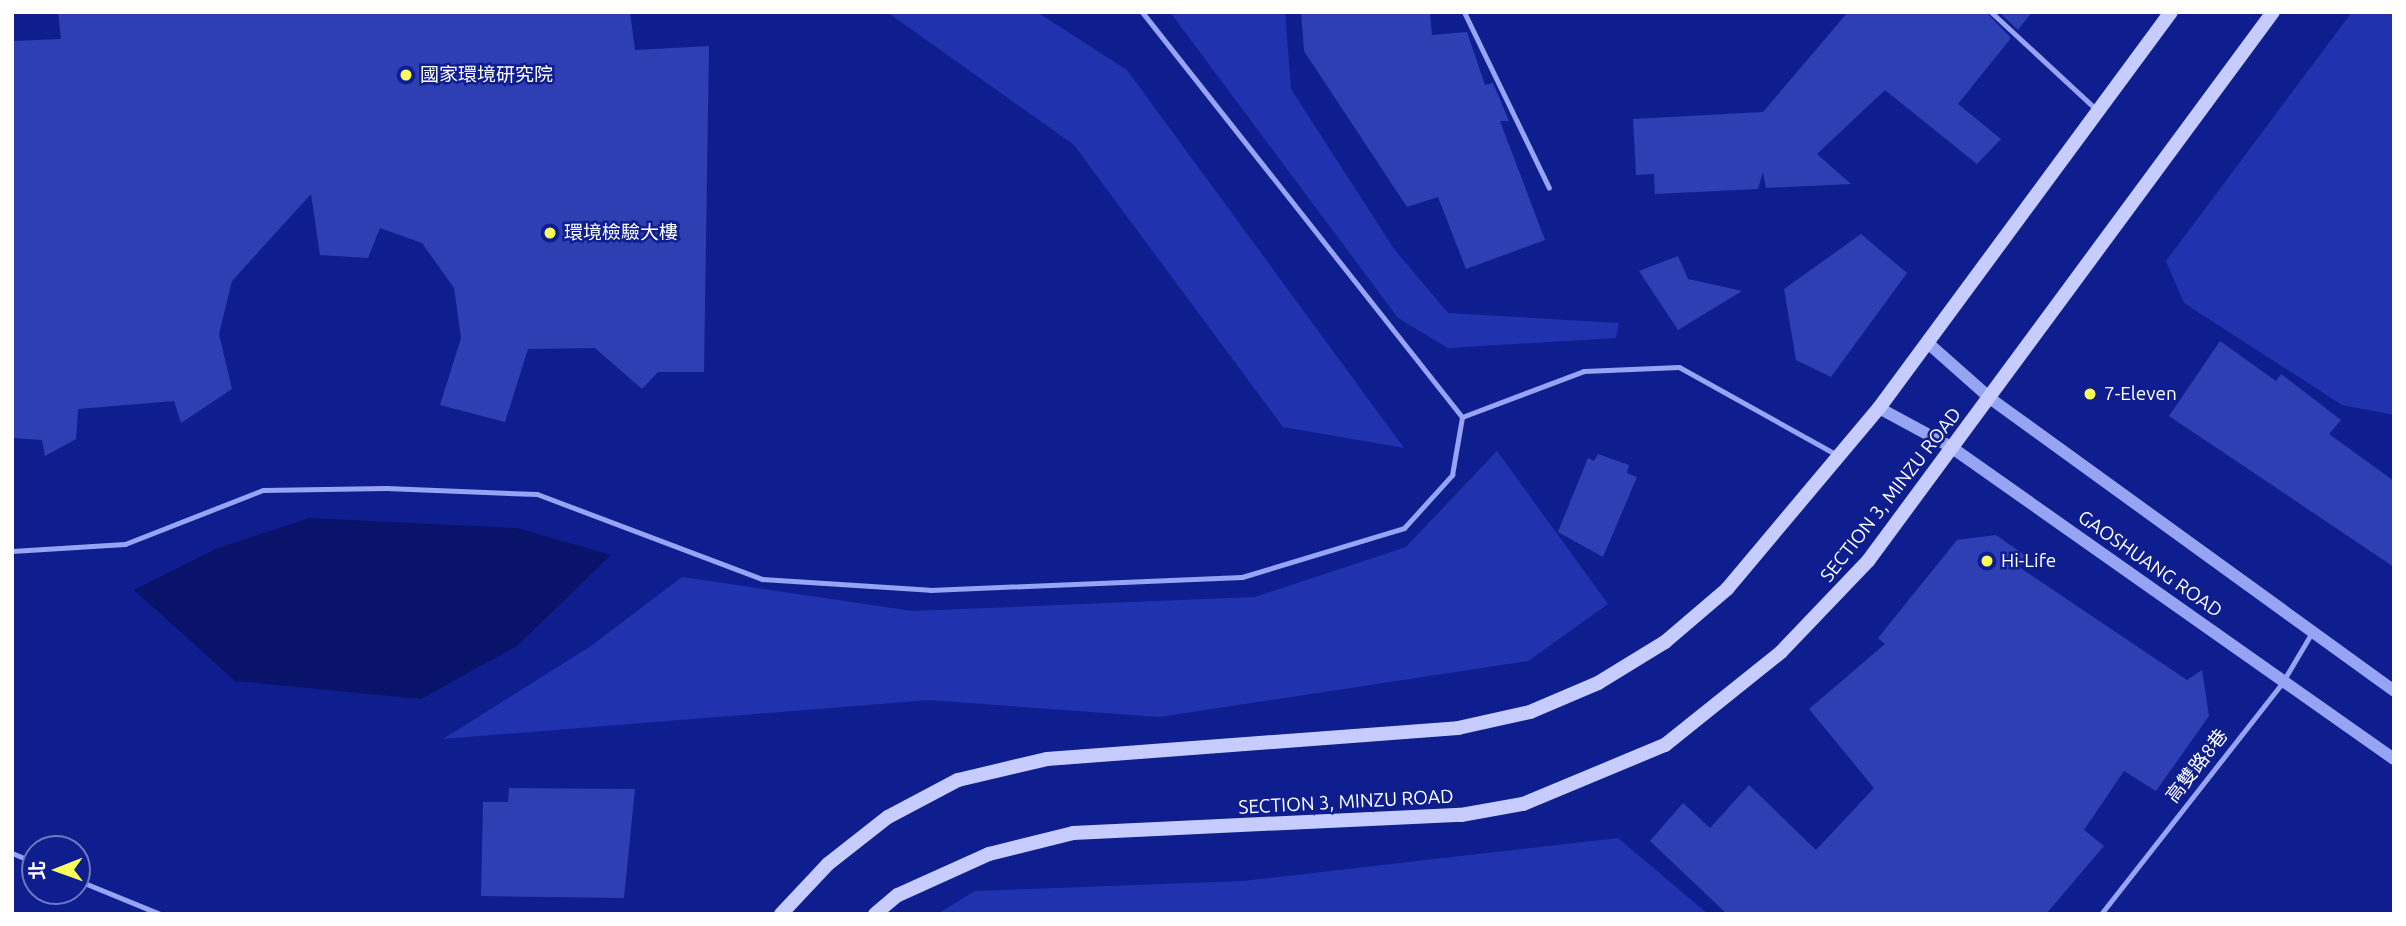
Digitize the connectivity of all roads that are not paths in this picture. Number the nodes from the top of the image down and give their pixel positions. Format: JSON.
{"nodes":[{"id":1,"x":1142,"y":12,"type":"edge"},
{"id":2,"x":1464,"y":12,"type":"edge"},
{"id":3,"x":1991,"y":12,"type":"edge"},
{"id":4,"x":2171,"y":12,"type":"edge"},
{"id":5,"x":2273,"y":12,"type":"edge"},
{"id":6,"x":2098,"y":110,"type":"junction"},
{"id":7,"x":1549,"y":188,"type":"dead end"},
{"id":8,"x":1929,"y":344,"type":"junction"},
{"id":9,"x":1991,"y":399,"type":"junction"},
{"id":10,"x":1879,"y":408,"type":"junction"},
{"id":11,"x":1462,"y":417,"type":"junction"},
{"id":12,"x":1951,"y":447,"type":"junction"},
{"id":13,"x":1840,"y":456,"type":"junction"},
{"id":14,"x":12,"y":551,"type":"edge"},
{"id":15,"x":2311,"y":634,"type":"junction"},
{"id":16,"x":2282,"y":682,"type":"junction"},
{"id":17,"x":2394,"y":691,"type":"edge"},
{"id":18,"x":2394,"y":759,"type":"edge"},
{"id":19,"x":91,"y":886,"type":"edge"},
{"id":20,"x":160,"y":914,"type":"edge"},
{"id":21,"x":782,"y":914,"type":"edge"},
{"id":22,"x":875,"y":914,"type":"edge"},
{"id":23,"x":2101,"y":914,"type":"edge"}],
"edges":[{"from":1,"to":11,"type":"lane"},
{"from":2,"to":7,"type":"lane"},
{"from":3,"to":6,"type":"lane"},
{"from":4,"to":6,"type":"main road"},
{"from":5,"to":9,"type":"main road","name":"SECTION 3, MINZU ROAD"},
{"from":6,"to":8,"type":"main road"},
{"from":8,"to":9,"type":"street","name":"GAOSHUANG ROAD"},
{"from":8,"to":10,"type":"main road"},
{"from":9,"to":12,"type":"main road","name":"SECTION 3, MINZU ROAD"},
{"from":9,"to":15,"type":"street","name":"GAOSHUANG ROAD"},
{"from":10,"to":12,"type":"street","name":"GAOSHUANG ROAD"},
{"from":10,"to":13,"type":"main road"},
{"from":11,"to":13,"type":"lane"},
{"from":11,"to":14,"type":"lane"},
{"from":12,"to":16,"type":"street","name":"GAOSHUANG ROAD"},
{"from":12,"to":22,"type":"main road","name":"SECTION 3, MINZU ROAD"},
{"from":13,"to":21,"type":"main road"},
{"from":15,"to":16,"type":"lane","name":"高雙路8巷"},
{"from":15,"to":17,"type":"street","name":"GAOSHUANG ROAD"},
{"from":16,"to":18,"type":"street","name":"GAOSHUANG ROAD"},
{"from":16,"to":23,"type":"lane","name":"高雙路8巷"},
{"from":19,"to":20,"type":"lane"}]}
